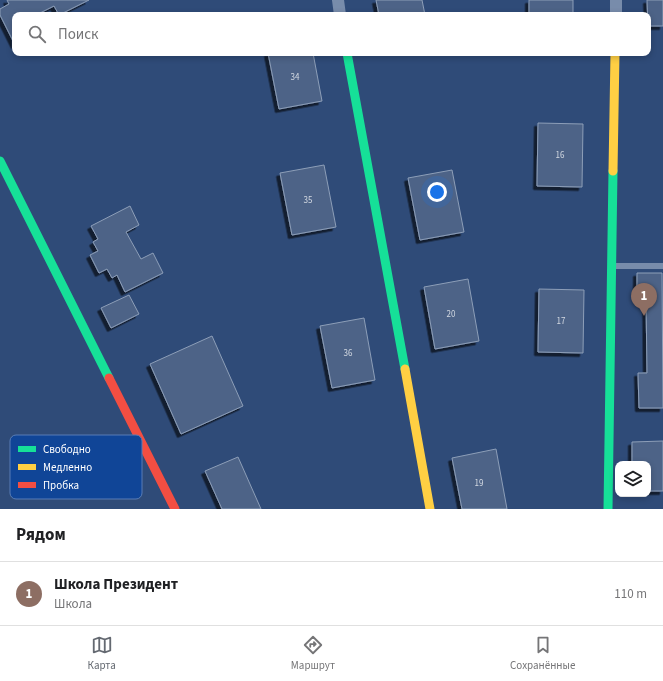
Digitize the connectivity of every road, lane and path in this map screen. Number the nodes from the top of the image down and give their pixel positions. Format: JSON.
{"nodes":[{"id":1,"x":338,"y":0,"type":"edge"},
{"id":2,"x":616,"y":0,"type":"edge"},
{"id":3,"x":340,"y":12,"type":"edge"},
{"id":4,"x":616,"y":12,"type":"edge"},
{"id":5,"x":348,"y":56,"type":"edge"},
{"id":6,"x":615,"y":56,"type":"edge"},
{"id":7,"x":0,"y":161,"type":"edge"},
{"id":8,"x":612,"y":266,"type":"junction"},
{"id":9,"x":663,"y":266,"type":"edge"},
{"id":10,"x":138,"y":435,"type":"edge"},
{"id":11,"x":142,"y":443,"type":"edge"},
{"id":12,"x":175,"y":509,"type":"edge"},
{"id":13,"x":430,"y":509,"type":"edge"},
{"id":14,"x":608,"y":509,"type":"edge"}],
"edges":[{"from":1,"to":3,"type":"street"},
{"from":2,"to":4,"type":"street"},
{"from":5,"to":13,"type":"street"},
{"from":6,"to":8,"type":"street"},
{"from":7,"to":10,"type":"street"},
{"from":8,"to":9,"type":"lane"},
{"from":8,"to":14,"type":"street"},
{"from":11,"to":12,"type":"street"}]}
